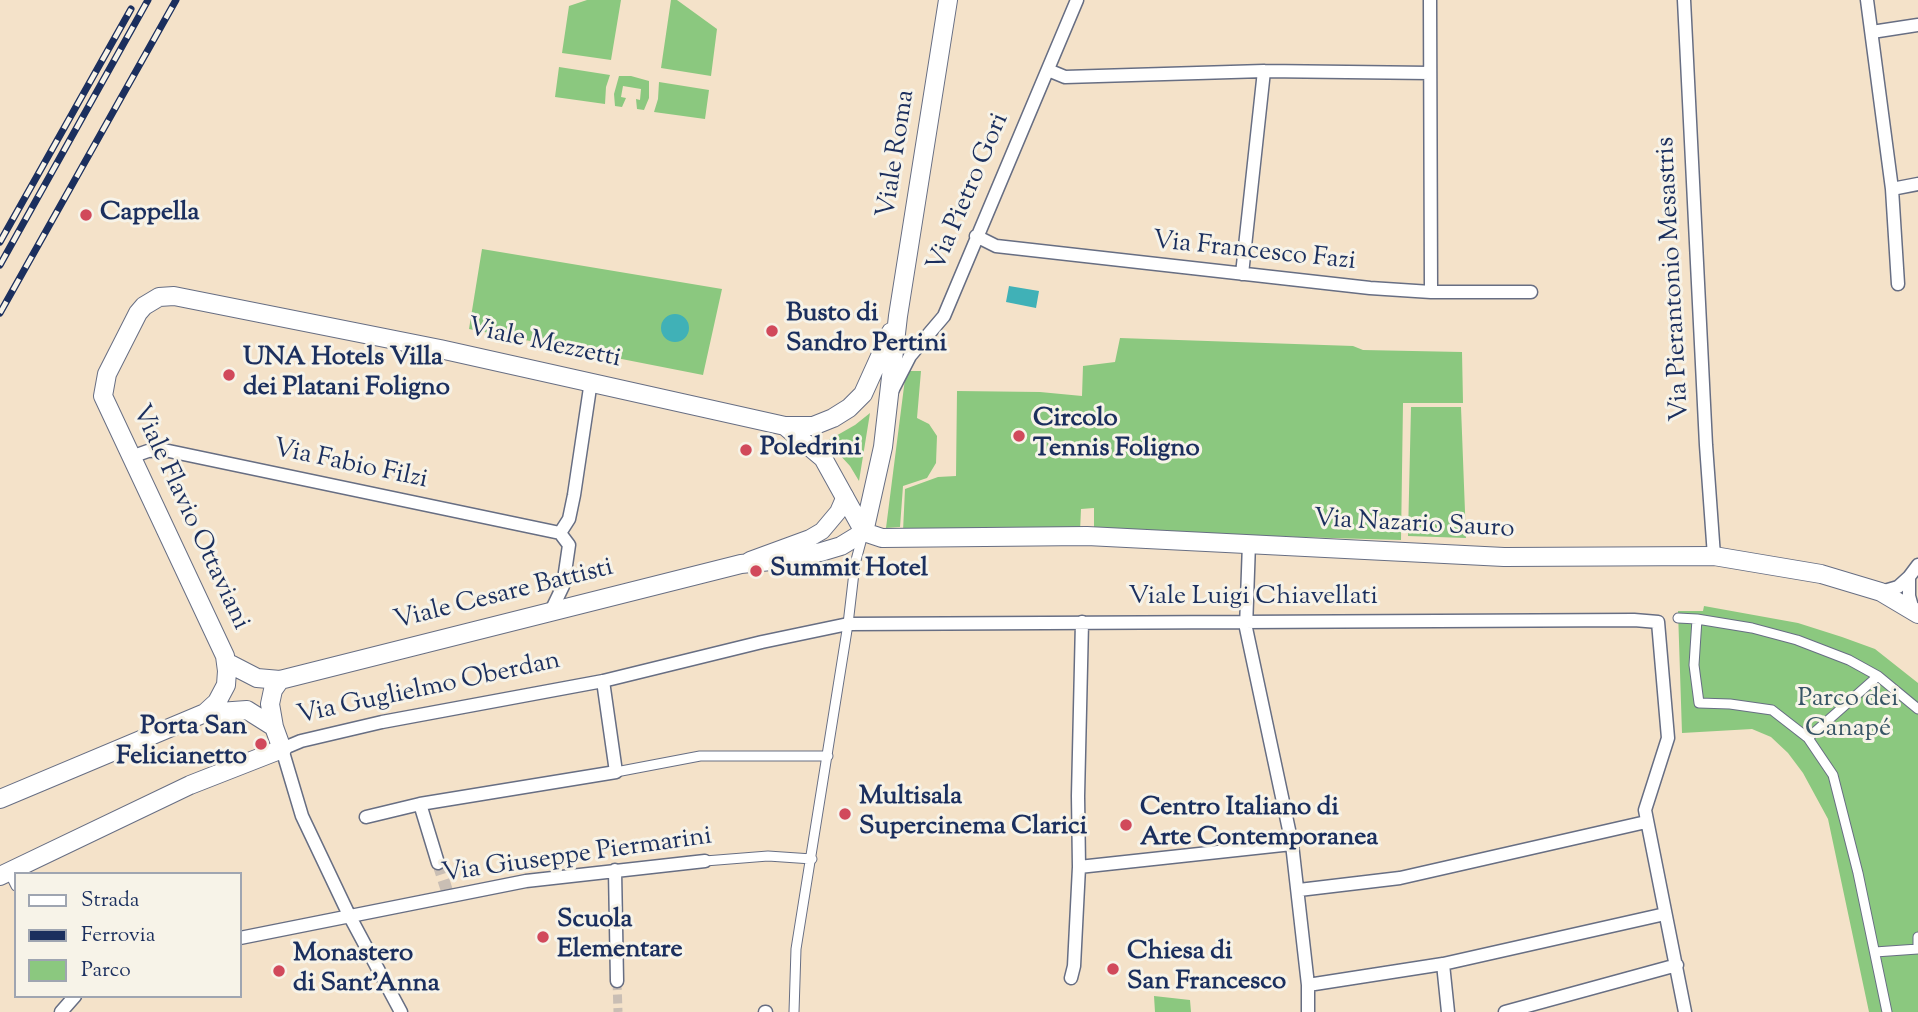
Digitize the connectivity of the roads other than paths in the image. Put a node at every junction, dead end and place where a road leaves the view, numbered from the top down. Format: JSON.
{"nodes":[{"id":1,"x":948,"y":0,"type":"edge"},
{"id":2,"x":1077,"y":0,"type":"edge"},
{"id":3,"x":1430,"y":0,"type":"edge"},
{"id":4,"x":1684,"y":0,"type":"edge"},
{"id":5,"x":1867,"y":0,"type":"edge"},
{"id":6,"x":1918,"y":25,"type":"edge"},
{"id":7,"x":1872,"y":32,"type":"junction"},
{"id":8,"x":1048,"y":70,"type":"junction"},
{"id":9,"x":1264,"y":71,"type":"junction"},
{"id":10,"x":1430,"y":73,"type":"junction"},
{"id":11,"x":1918,"y":184,"type":"edge"},
{"id":12,"x":1892,"y":188,"type":"junction"},
{"id":13,"x":976,"y":236,"type":"junction"},
{"id":14,"x":1242,"y":274,"type":"junction"},
{"id":15,"x":1898,"y":284,"type":"dead end"},
{"id":16,"x":1431,"y":292,"type":"junction"},
{"id":17,"x":1531,"y":292,"type":"dead end"},
{"id":18,"x":898,"y":316,"type":"junction"},
{"id":19,"x":591,"y":382,"type":"junction"},
{"id":20,"x":891,"y":395,"type":"junction"},
{"id":21,"x":103,"y":396,"type":"joint"},
{"id":22,"x":786,"y":426,"type":"junction"},
{"id":23,"x":131,"y":457,"type":"junction"},
{"id":24,"x":845,"y":496,"type":"junction"},
{"id":25,"x":560,"y":533,"type":"junction"},
{"id":26,"x":864,"y":533,"type":"junction"},
{"id":27,"x":1249,"y":543,"type":"junction"},
{"id":28,"x":1714,"y":556,"type":"junction"},
{"id":29,"x":741,"y":564,"type":"junction"},
{"id":30,"x":1918,"y":565,"type":"edge"},
{"id":31,"x":1909,"y":577,"type":"junction"},
{"id":32,"x":1881,"y":592,"type":"junction"},
{"id":33,"x":551,"y":611,"type":"junction"},
{"id":34,"x":1916,"y":612,"type":"edge"},
{"id":35,"x":1678,"y":618,"type":"dead end"},
{"id":36,"x":1697,"y":619,"type":"junction"},
{"id":37,"x":1082,"y":622,"type":"junction"},
{"id":38,"x":1247,"y":623,"type":"junction"},
{"id":39,"x":848,"y":625,"type":"junction"},
{"id":40,"x":226,"y":663,"type":"junction"},
{"id":41,"x":1878,"y":676,"type":"junction"},
{"id":42,"x":280,"y":680,"type":"junction"},
{"id":43,"x":603,"y":681,"type":"junction"},
{"id":44,"x":1918,"y":709,"type":"edge"},
{"id":45,"x":205,"y":713,"type":"junction"},
{"id":46,"x":274,"y":727,"type":"junction"},
{"id":47,"x":1808,"y":738,"type":"junction"},
{"id":48,"x":282,"y":749,"type":"junction"},
{"id":49,"x":828,"y":755,"type":"junction"},
{"id":50,"x":617,"y":772,"type":"junction"},
{"id":51,"x":0,"y":799,"type":"edge"},
{"id":52,"x":420,"y":804,"type":"junction"},
{"id":53,"x":366,"y":817,"type":"dead end"},
{"id":54,"x":1646,"y":822,"type":"junction"},
{"id":55,"x":1292,"y":844,"type":"junction"},
{"id":56,"x":811,"y":859,"type":"junction"},
{"id":57,"x":705,"y":861,"type":"joint"},
{"id":58,"x":438,"y":863,"type":"tunnel mouth"},
{"id":59,"x":1079,"y":867,"type":"junction"},
{"id":60,"x":615,"y":870,"type":"junction"},
{"id":61,"x":20,"y":872,"type":"edge"},
{"id":62,"x":1299,"y":890,"type":"junction"},
{"id":63,"x":1665,"y":914,"type":"junction"},
{"id":64,"x":349,"y":915,"type":"junction"},
{"id":65,"x":1918,"y":937,"type":"edge"},
{"id":66,"x":242,"y":938,"type":"edge"},
{"id":67,"x":1918,"y":948,"type":"edge"},
{"id":68,"x":1875,"y":953,"type":"junction"},
{"id":69,"x":1443,"y":964,"type":"junction"},
{"id":70,"x":1677,"y":965,"type":"junction"},
{"id":71,"x":1072,"y":978,"type":"dead end"},
{"id":72,"x":617,"y":981,"type":"tunnel mouth"},
{"id":73,"x":1308,"y":985,"type":"junction"},
{"id":74,"x":73,"y":998,"type":"edge"},
{"id":75,"x":61,"y":1012,"type":"edge"},
{"id":76,"x":401,"y":1012,"type":"edge"},
{"id":77,"x":794,"y":1012,"type":"edge"},
{"id":78,"x":1308,"y":1012,"type":"edge"},
{"id":79,"x":1448,"y":1012,"type":"edge"},
{"id":80,"x":1505,"y":1012,"type":"edge"},
{"id":81,"x":1685,"y":1012,"type":"edge"},
{"id":82,"x":1887,"y":1012,"type":"edge"}],
"edges":[{"from":1,"to":18,"type":"main road","name":"Viale Roma"},
{"from":2,"to":8,"type":"street","name":"Via Pietro Gori"},
{"from":3,"to":10,"type":"street"},
{"from":4,"to":28,"type":"street","name":"Via Pierantonio Mesastris"},
{"from":5,"to":7,"type":"street"},
{"from":6,"to":7,"type":"street"},
{"from":7,"to":12,"type":"street"},
{"from":8,"to":9,"type":"street"},
{"from":8,"to":13,"type":"street","name":"Via Pietro Gori"},
{"from":9,"to":10,"type":"street"},
{"from":9,"to":14,"type":"street"},
{"from":10,"to":16,"type":"street"},
{"from":11,"to":12,"type":"street"},
{"from":12,"to":15,"type":"street"},
{"from":13,"to":14,"type":"street","name":"Via Francesco Fazi"},
{"from":13,"to":20,"type":"street","name":"Via Pietro Gori"},
{"from":14,"to":16,"type":"street","name":"Via Francesco Fazi"},
{"from":16,"to":17,"type":"street","name":"Via Francesco Fazi"},
{"from":18,"to":20,"type":"main road"},
{"from":18,"to":22,"type":"main road"},
{"from":19,"to":21,"type":"main road","name":"Viale Mezzetti"},
{"from":19,"to":22,"type":"main road","name":"Viale Mezzetti"},
{"from":19,"to":25,"type":"street"},
{"from":20,"to":26,"type":"main road"},
{"from":21,"to":23,"type":"main road","name":"Viale Flavio Ottaviani"},
{"from":22,"to":24,"type":"main road","name":"Viale Mezzetti"},
{"from":23,"to":25,"type":"street","name":"Via Fabio Filzi"},
{"from":23,"to":40,"type":"main road","name":"Viale Flavio Ottaviani"},
{"from":24,"to":26,"type":"main road","name":"Viale Mezzetti"},
{"from":24,"to":29,"type":"street","name":"Viale Cesare Battisti"},
{"from":25,"to":33,"type":"street"},
{"from":26,"to":27,"type":"main road","name":"Via Nazario Sauro"},
{"from":26,"to":29,"type":"main road","name":"Viale Cesare Battisti"},
{"from":26,"to":39,"type":"street"},
{"from":27,"to":28,"type":"main road","name":"Via Nazario Sauro"},
{"from":27,"to":38,"type":"street"},
{"from":28,"to":32,"type":"main road","name":"Via Nazario Sauro"},
{"from":29,"to":33,"type":"main road","name":"Viale Cesare Battisti"},
{"from":30,"to":31,"type":"street"},
{"from":31,"to":32,"type":"street"},
{"from":31,"to":34,"type":"street"},
{"from":32,"to":34,"type":"main road","name":"Via Nazario Sauro"},
{"from":33,"to":42,"type":"main road","name":"Viale Cesare Battisti"},
{"from":35,"to":36,"type":"street"},
{"from":36,"to":41,"type":"street"},
{"from":36,"to":47,"type":"street"},
{"from":37,"to":38,"type":"street","name":"Viale Luigi Chiavellati"},
{"from":37,"to":39,"type":"street","name":"Viale Luigi Chiavellati"},
{"from":37,"to":59,"type":"street"},
{"from":38,"to":54,"type":"street","name":"Viale Luigi Chiavellati"},
{"from":38,"to":55,"type":"street"},
{"from":39,"to":43,"type":"street","name":"Via Guglielmo Oberdan"},
{"from":39,"to":49,"type":"street"},
{"from":40,"to":42,"type":"main road","name":"Viale Cesare Battisti"},
{"from":40,"to":45,"type":"main road"},
{"from":41,"to":44,"type":"street"},
{"from":41,"to":47,"type":"street"},
{"from":42,"to":46,"type":"main road"},
{"from":43,"to":48,"type":"street","name":"Via Guglielmo Oberdan"},
{"from":43,"to":50,"type":"street"},
{"from":45,"to":46,"type":"main road"},
{"from":45,"to":51,"type":"main road"},
{"from":46,"to":48,"type":"main road"},
{"from":47,"to":68,"type":"street"},
{"from":48,"to":61,"type":"main road","name":"Via Guglielmo Oberdan"},
{"from":48,"to":64,"type":"street"},
{"from":49,"to":50,"type":"street"},
{"from":49,"to":56,"type":"street"},
{"from":50,"to":52,"type":"street"},
{"from":52,"to":53,"type":"street"},
{"from":52,"to":58,"type":"street"},
{"from":54,"to":62,"type":"street"},
{"from":54,"to":63,"type":"street"},
{"from":55,"to":59,"type":"street"},
{"from":55,"to":62,"type":"street"},
{"from":56,"to":57,"type":"street","name":"Via Giuseppe Piermarini"},
{"from":56,"to":77,"type":"street"},
{"from":57,"to":60,"type":"street","name":"Via Giuseppe Piermarini"},
{"from":59,"to":71,"type":"street"},
{"from":60,"to":64,"type":"street","name":"Via Giuseppe Piermarini"},
{"from":60,"to":72,"type":"street"},
{"from":62,"to":73,"type":"street"},
{"from":63,"to":69,"type":"street"},
{"from":63,"to":70,"type":"street"},
{"from":64,"to":66,"type":"street","name":"Via Giuseppe Piermarini"},
{"from":64,"to":76,"type":"street"},
{"from":65,"to":67,"type":"street"},
{"from":67,"to":68,"type":"street"},
{"from":68,"to":82,"type":"street"},
{"from":69,"to":73,"type":"street"},
{"from":69,"to":79,"type":"street"},
{"from":70,"to":80,"type":"street"},
{"from":70,"to":81,"type":"street"},
{"from":73,"to":78,"type":"street"},
{"from":74,"to":75,"type":"street"}]}
